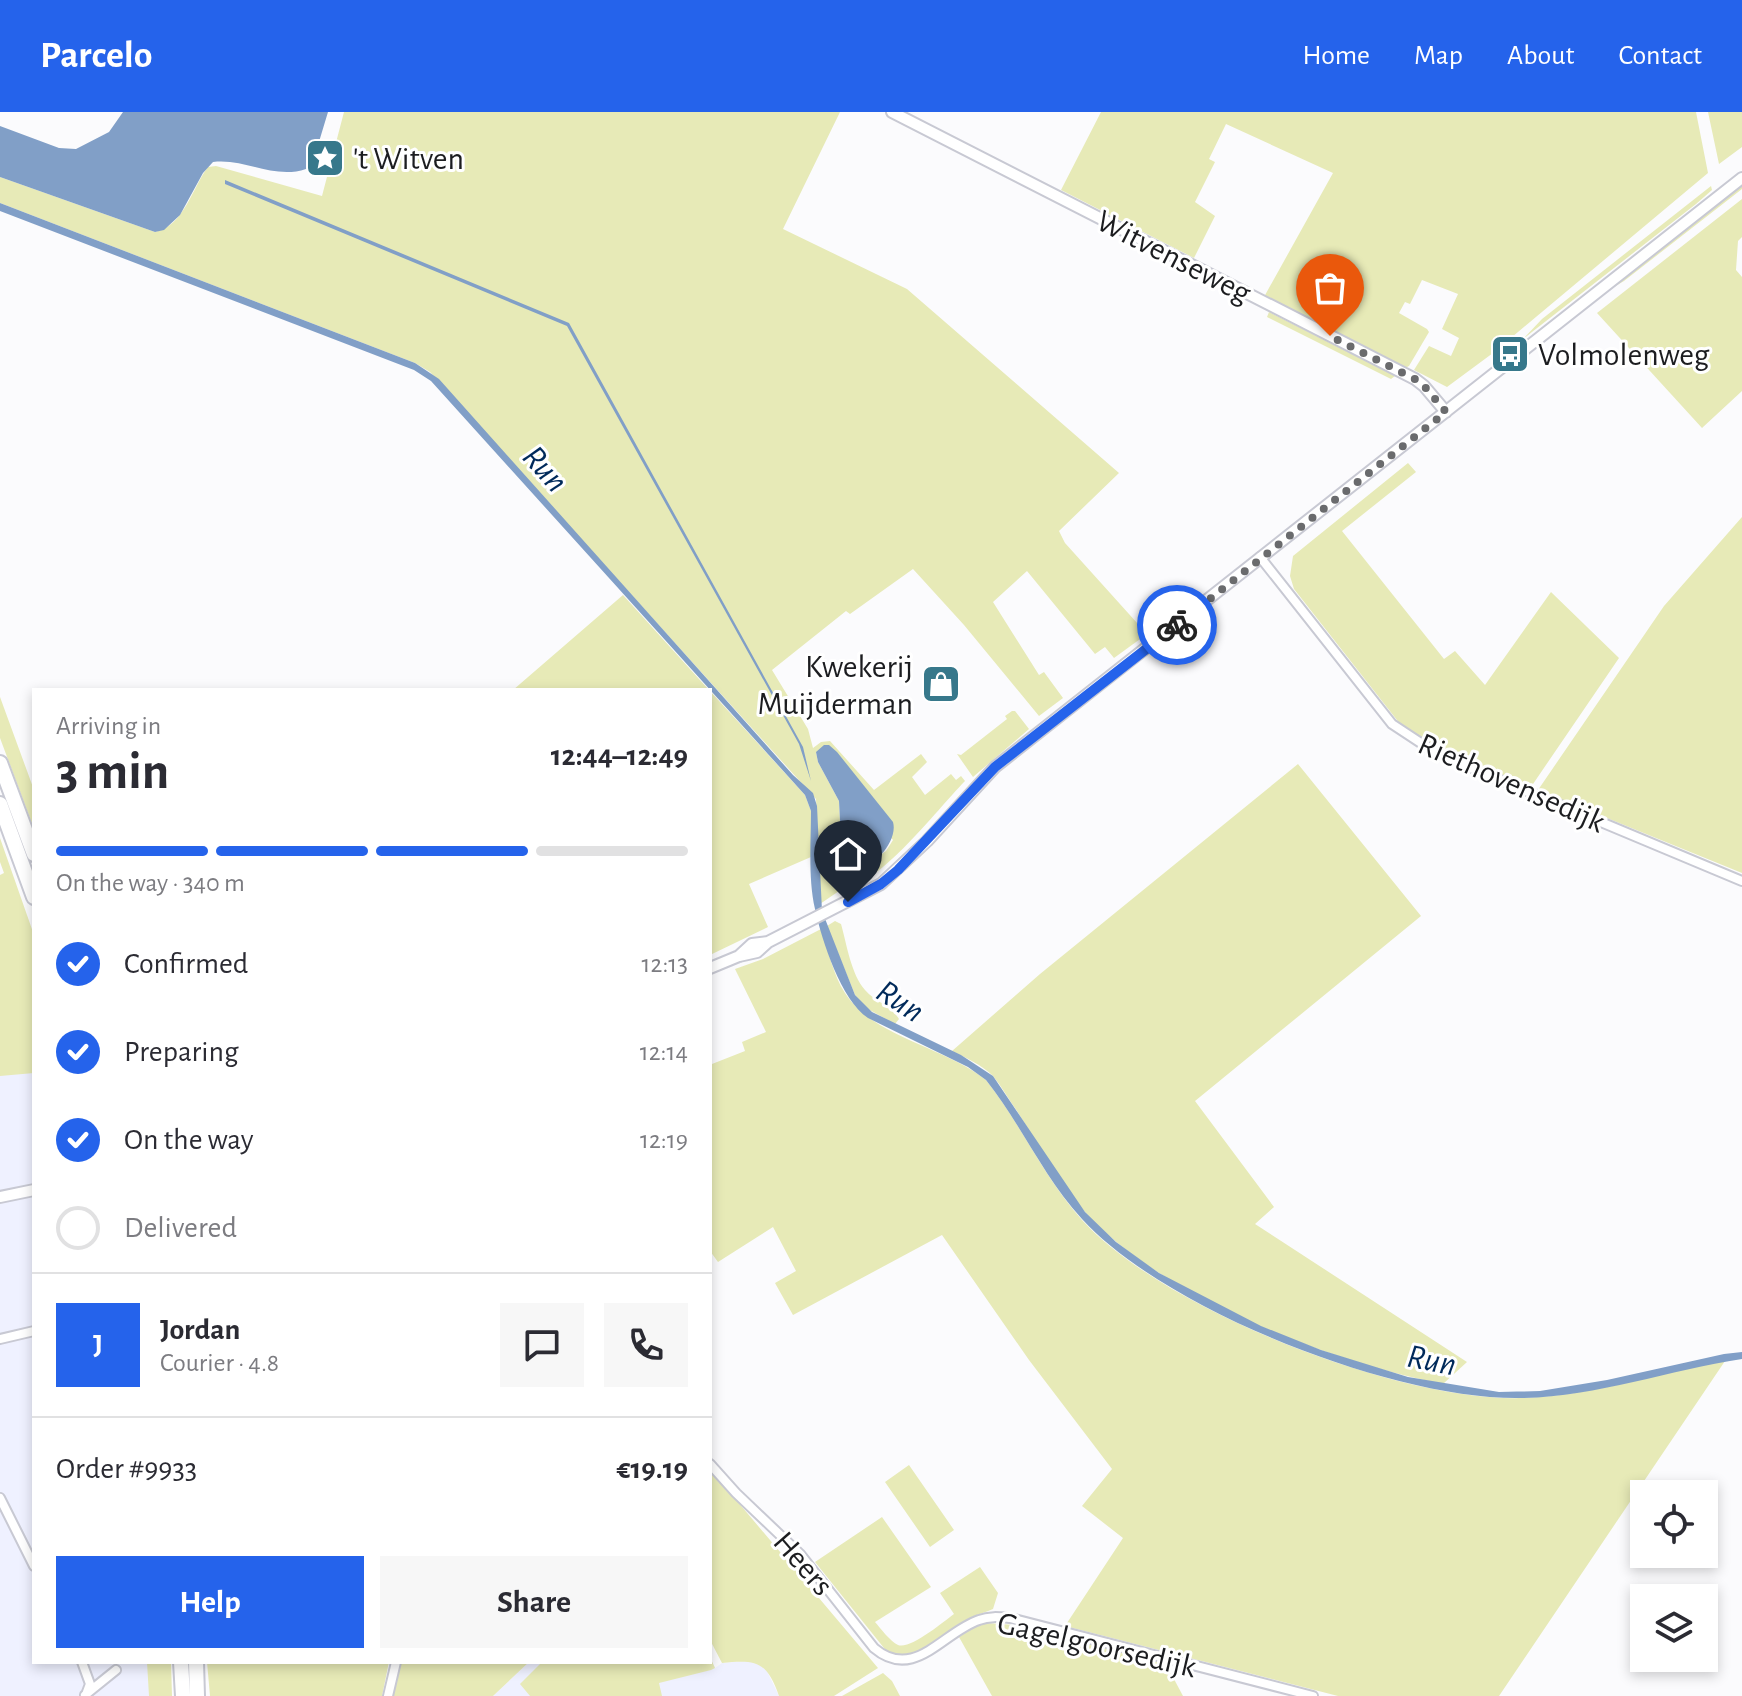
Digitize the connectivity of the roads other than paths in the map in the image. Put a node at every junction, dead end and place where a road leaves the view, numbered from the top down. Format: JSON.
{"nodes":[{"id":1,"x":892,"y":112,"type":"edge"},
{"id":2,"x":1742,"y":178,"type":"edge"},
{"id":3,"x":1446,"y":412,"type":"junction"},
{"id":4,"x":1260,"y":557,"type":"junction"},
{"id":5,"x":0,"y":763,"type":"edge"},
{"id":6,"x":0,"y":804,"type":"edge"},
{"id":7,"x":32,"y":849,"type":"edge"},
{"id":8,"x":1742,"y":881,"type":"edge"},
{"id":9,"x":32,"y":892,"type":"edge"},
{"id":10,"x":712,"y":967,"type":"edge"},
{"id":11,"x":32,"y":1190,"type":"edge"},
{"id":12,"x":0,"y":1197,"type":"edge"},
{"id":13,"x":32,"y":1331,"type":"edge"},
{"id":14,"x":0,"y":1339,"type":"edge"},
{"id":15,"x":712,"y":1466,"type":"edge"},
{"id":16,"x":0,"y":1498,"type":"edge"},
{"id":17,"x":32,"y":1562,"type":"edge"},
{"id":18,"x":890,"y":1662,"type":"joint"},
{"id":19,"x":83,"y":1664,"type":"edge"},
{"id":20,"x":181,"y":1664,"type":"edge"},
{"id":21,"x":196,"y":1664,"type":"edge"},
{"id":22,"x":396,"y":1664,"type":"edge"},
{"id":23,"x":116,"y":1670,"type":"dead end"},
{"id":24,"x":85,"y":1696,"type":"edge"},
{"id":25,"x":183,"y":1696,"type":"edge"},
{"id":26,"x":197,"y":1696,"type":"edge"},
{"id":27,"x":388,"y":1696,"type":"edge"},
{"id":28,"x":1313,"y":1696,"type":"edge"}],
"edges":[{"from":1,"to":3,"type":"street","name":"Witvenseweg"},
{"from":2,"to":3,"type":"street"},
{"from":3,"to":4,"type":"street"},
{"from":4,"to":8,"type":"street","name":"Riethovensedijk"},
{"from":4,"to":10,"type":"street"},
{"from":5,"to":7,"type":"highway"},
{"from":6,"to":9,"type":"highway"},
{"from":11,"to":12,"type":"street"},
{"from":13,"to":14,"type":"street"},
{"from":15,"to":18,"type":"street","name":"Heers"},
{"from":16,"to":17,"type":"street"},
{"from":18,"to":28,"type":"street","name":"Gagelgoorsedijk"},
{"from":19,"to":24,"type":"street"},
{"from":20,"to":25,"type":"highway"},
{"from":21,"to":26,"type":"highway"},
{"from":22,"to":27,"type":"street"},
{"from":23,"to":24,"type":"street"}]}
